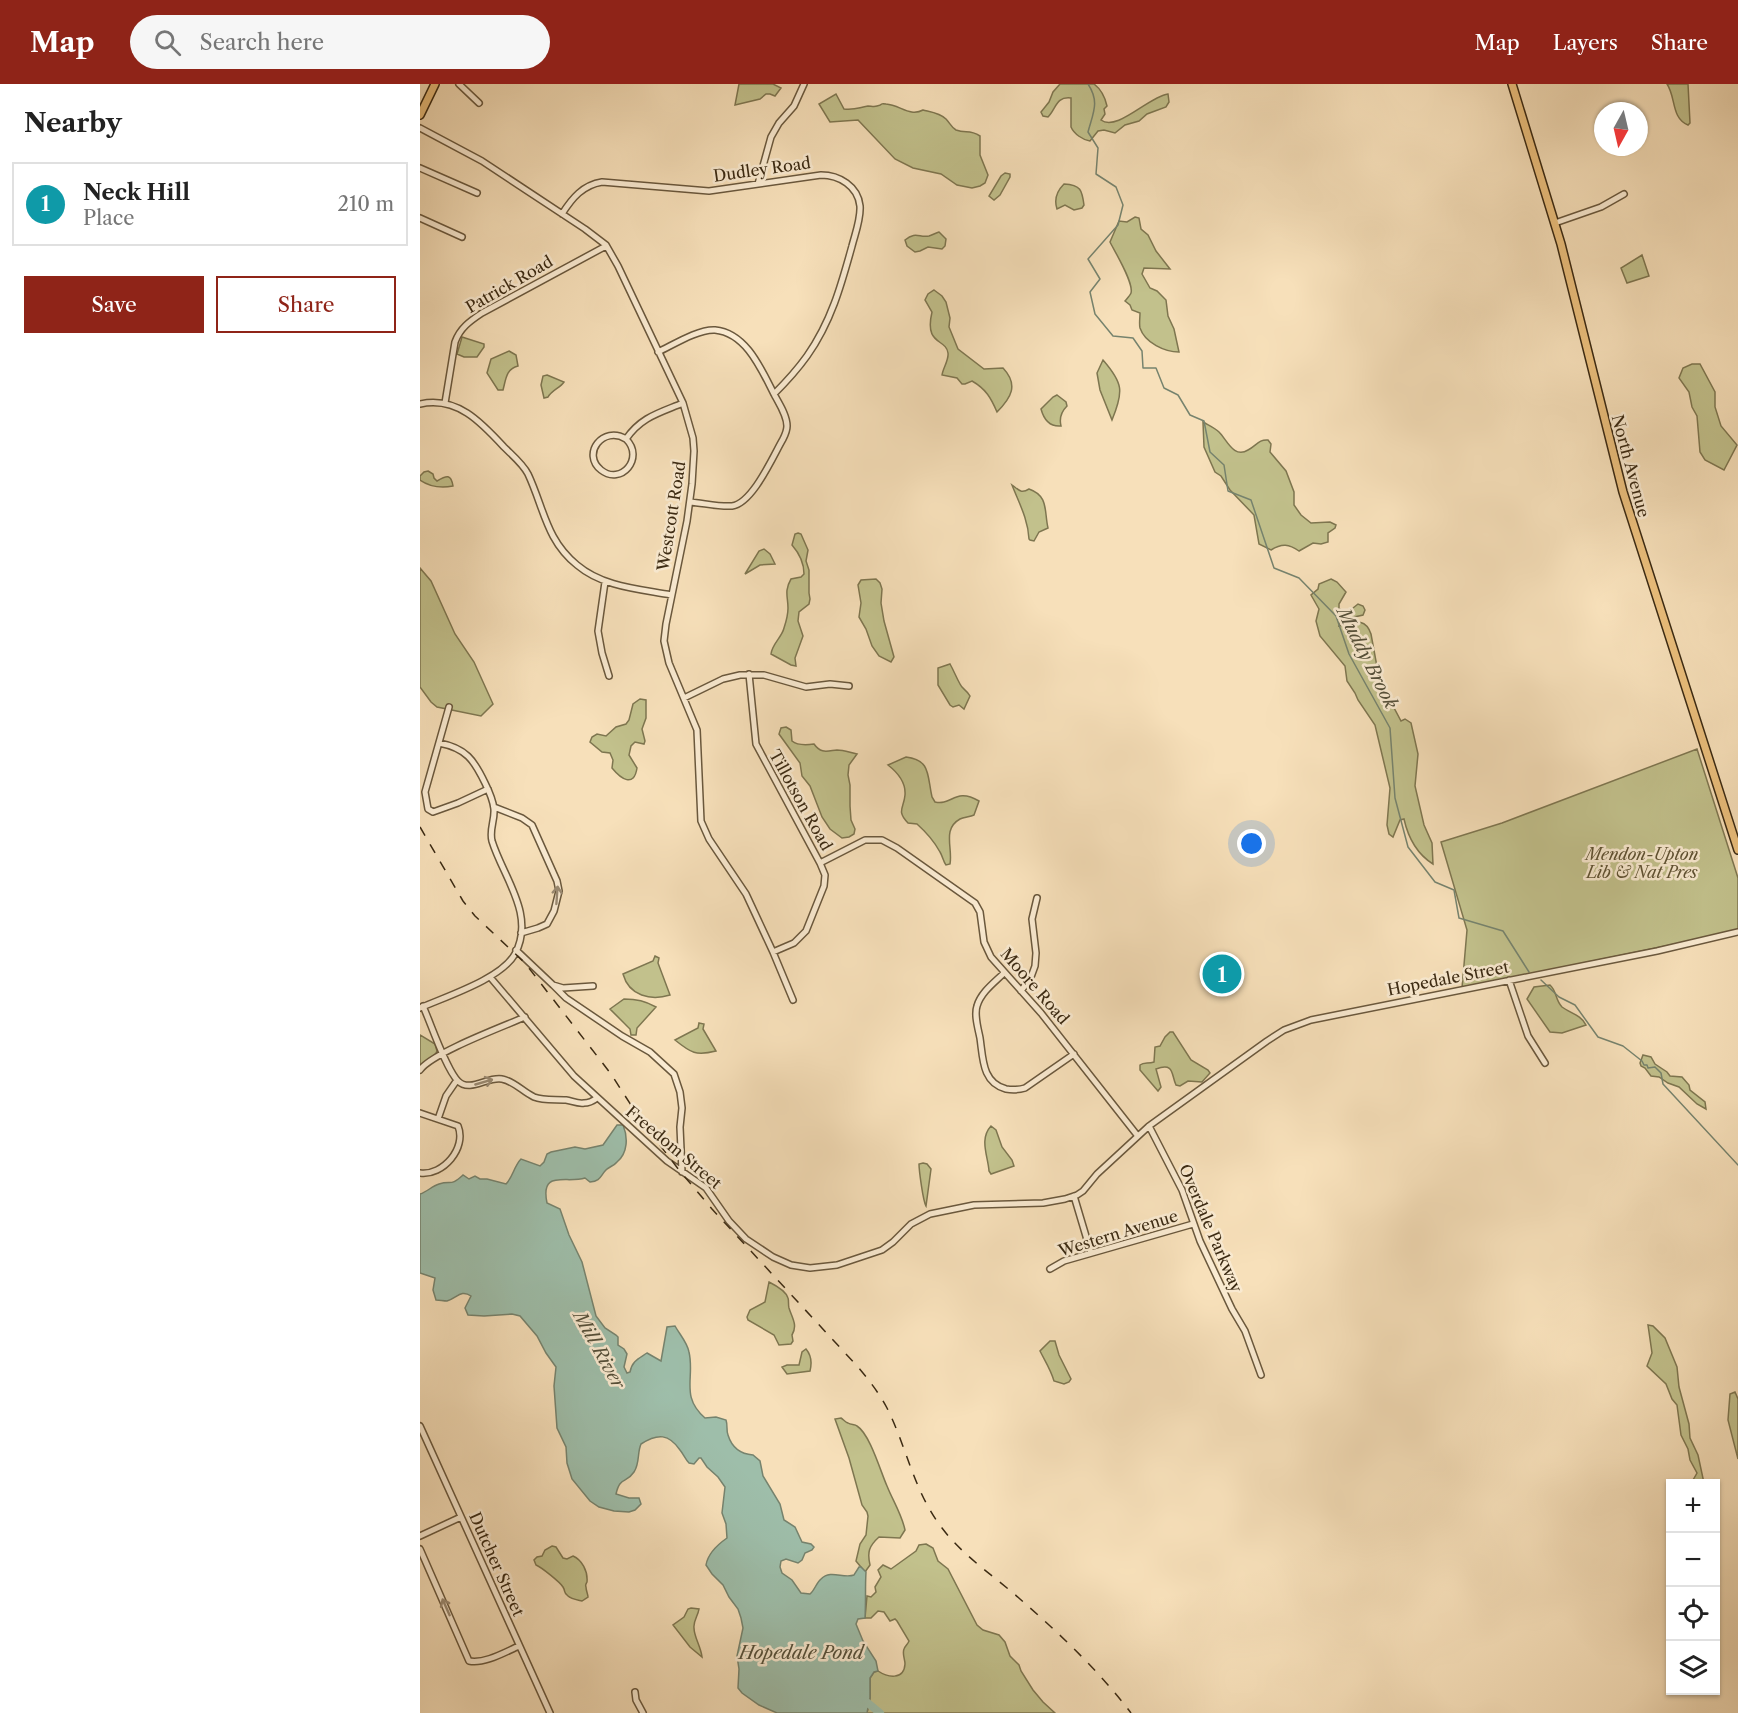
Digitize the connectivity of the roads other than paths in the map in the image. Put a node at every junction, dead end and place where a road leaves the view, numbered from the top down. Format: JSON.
{"nodes":[{"id":1,"x":435,"y":84,"type":"edge"},
{"id":2,"x":459,"y":84,"type":"edge"},
{"id":3,"x":804,"y":84,"type":"edge"},
{"id":4,"x":1512,"y":84,"type":"edge"},
{"id":5,"x":479,"y":104,"type":"dead end"},
{"id":6,"x":420,"y":114,"type":"edge"},
{"id":7,"x":420,"y":128,"type":"edge"},
{"id":8,"x":420,"y":168,"type":"edge"},
{"id":9,"x":758,"y":184,"type":"junction"},
{"id":10,"x":477,"y":193,"type":"dead end"},
{"id":11,"x":1624,"y":194,"type":"dead end"},
{"id":12,"x":562,"y":214,"type":"junction"},
{"id":13,"x":420,"y":218,"type":"edge"},
{"id":14,"x":1555,"y":223,"type":"junction"},
{"id":15,"x":462,"y":237,"type":"dead end"},
{"id":16,"x":606,"y":246,"type":"junction"},
{"id":17,"x":658,"y":352,"type":"junction"},
{"id":18,"x":774,"y":394,"type":"junction"},
{"id":19,"x":444,"y":403,"type":"junction"},
{"id":20,"x":682,"y":403,"type":"junction"},
{"id":21,"x":420,"y":404,"type":"edge"},
{"id":22,"x":626,"y":439,"type":"junction"},
{"id":23,"x":690,"y":502,"type":"junction"},
{"id":24,"x":605,"y":582,"type":"junction"},
{"id":25,"x":671,"y":595,"type":"junction"},
{"id":26,"x":749,"y":674,"type":"junction"},
{"id":27,"x":609,"y":676,"type":"dead end"},
{"id":28,"x":849,"y":686,"type":"dead end"},
{"id":29,"x":684,"y":698,"type":"junction"},
{"id":30,"x":449,"y":707,"type":"dead end"},
{"id":31,"x":439,"y":742,"type":"junction"},
{"id":32,"x":488,"y":789,"type":"junction"},
{"id":33,"x":494,"y":807,"type":"junction"},
{"id":34,"x":1738,"y":850,"type":"edge"},
{"id":35,"x":820,"y":863,"type":"junction"},
{"id":36,"x":1036,"y":898,"type":"dead end"},
{"id":37,"x":1738,"y":932,"type":"edge"},
{"id":38,"x":521,"y":933,"type":"junction"},
{"id":39,"x":516,"y":950,"type":"junction"},
{"id":40,"x":773,"y":952,"type":"junction"},
{"id":41,"x":1004,"y":973,"type":"junction"},
{"id":42,"x":490,"y":977,"type":"junction"},
{"id":43,"x":1509,"y":980,"type":"junction"},
{"id":44,"x":553,"y":986,"type":"junction"},
{"id":45,"x":592,"y":986,"type":"dead end"},
{"id":46,"x":1021,"y":991,"type":"junction"},
{"id":47,"x":793,"y":1000,"type":"dead end"},
{"id":48,"x":422,"y":1007,"type":"edge"},
{"id":49,"x":525,"y":1017,"type":"junction"},
{"id":50,"x":444,"y":1054,"type":"junction"},
{"id":51,"x":1074,"y":1054,"type":"junction"},
{"id":52,"x":1545,"y":1062,"type":"dead end"},
{"id":53,"x":420,"y":1070,"type":"edge"},
{"id":54,"x":457,"y":1080,"type":"junction"},
{"id":55,"x":597,"y":1098,"type":"junction"},
{"id":56,"x":420,"y":1113,"type":"edge"},
{"id":57,"x":438,"y":1119,"type":"junction"},
{"id":58,"x":1149,"y":1126,"type":"junction"},
{"id":59,"x":1137,"y":1135,"type":"junction"},
{"id":60,"x":682,"y":1172,"type":"junction"},
{"id":61,"x":420,"y":1173,"type":"edge"},
{"id":62,"x":1074,"y":1196,"type":"junction"},
{"id":63,"x":1193,"y":1224,"type":"junction"},
{"id":64,"x":1091,"y":1253,"type":"junction"},
{"id":65,"x":1050,"y":1269,"type":"dead end"},
{"id":66,"x":1261,"y":1375,"type":"dead end"},
{"id":67,"x":420,"y":1426,"type":"edge"},
{"id":68,"x":461,"y":1517,"type":"junction"},
{"id":69,"x":420,"y":1536,"type":"edge"},
{"id":70,"x":420,"y":1549,"type":"edge"},
{"id":71,"x":519,"y":1646,"type":"junction"},
{"id":72,"x":635,"y":1692,"type":"dead end"},
{"id":73,"x":550,"y":1713,"type":"edge"},
{"id":74,"x":643,"y":1713,"type":"edge"}],
"edges":[{"from":1,"to":6,"type":"main road"},
{"from":2,"to":5,"type":"street"},
{"from":3,"to":9,"type":"street"},
{"from":4,"to":14,"type":"main road","name":"North Avenue"},
{"from":7,"to":12,"type":"street","name":"Westcott Road"},
{"from":8,"to":10,"type":"street"},
{"from":9,"to":12,"type":"street","name":"Dudley Road"},
{"from":9,"to":18,"type":"street","name":"Dudley Road"},
{"from":11,"to":14,"type":"street"},
{"from":12,"to":16,"type":"street","name":"Westcott Road"},
{"from":13,"to":15,"type":"street"},
{"from":14,"to":34,"type":"main road","name":"North Avenue"},
{"from":16,"to":17,"type":"street","name":"Westcott Road"},
{"from":16,"to":19,"type":"street","name":"Patrick Road"},
{"from":17,"to":18,"type":"street"},
{"from":17,"to":20,"type":"street","name":"Westcott Road"},
{"from":18,"to":23,"type":"street"},
{"from":19,"to":21,"type":"street"},
{"from":19,"to":24,"type":"street"},
{"from":20,"to":22,"type":"street"},
{"from":20,"to":23,"type":"street","name":"Westcott Road"},
{"from":22,"to":22,"type":"street"},
{"from":23,"to":25,"type":"street","name":"Westcott Road"},
{"from":24,"to":25,"type":"street"},
{"from":24,"to":27,"type":"street"},
{"from":25,"to":29,"type":"street","name":"Westcott Road"},
{"from":26,"to":28,"type":"street"},
{"from":26,"to":29,"type":"street"},
{"from":26,"to":35,"type":"street","name":"Tillotson Road"},
{"from":29,"to":40,"type":"street","name":"Westcott Road"},
{"from":30,"to":31,"type":"street"},
{"from":31,"to":32,"type":"street"},
{"from":31,"to":32,"type":"street"},
{"from":32,"to":33,"type":"street"},
{"from":33,"to":38,"type":"street"},
{"from":38,"to":33,"type":"street","one_way":true},
{"from":35,"to":40,"type":"street","name":"Tillotson Road"},
{"from":35,"to":41,"type":"street","name":"Moore Road"},
{"from":36,"to":46,"type":"street"},
{"from":37,"to":43,"type":"street","name":"Hopedale Street"},
{"from":38,"to":39,"type":"street"},
{"from":39,"to":42,"type":"street"},
{"from":39,"to":44,"type":"street"},
{"from":40,"to":47,"type":"street","name":"Westcott Road"},
{"from":41,"to":46,"type":"street","name":"Moore Road"},
{"from":41,"to":51,"type":"street"},
{"from":42,"to":48,"type":"street"},
{"from":42,"to":49,"type":"street","name":"Freedom Street"},
{"from":43,"to":52,"type":"street"},
{"from":43,"to":58,"type":"street","name":"Hopedale Street"},
{"from":44,"to":45,"type":"street"},
{"from":44,"to":60,"type":"street"},
{"from":46,"to":51,"type":"street","name":"Moore Road"},
{"from":48,"to":50,"type":"street"},
{"from":49,"to":50,"type":"street"},
{"from":49,"to":55,"type":"street","name":"Freedom Street"},
{"from":50,"to":53,"type":"street"},
{"from":50,"to":54,"type":"street"},
{"from":51,"to":59,"type":"street","name":"Moore Road"},
{"from":54,"to":55,"type":"street","one_way":true},
{"from":54,"to":57,"type":"street"},
{"from":55,"to":60,"type":"street","name":"Freedom Street"},
{"from":56,"to":57,"type":"street"},
{"from":57,"to":61,"type":"street"},
{"from":58,"to":59,"type":"street"},
{"from":58,"to":63,"type":"street","name":"Overdale Parkway"},
{"from":59,"to":62,"type":"street"},
{"from":60,"to":62,"type":"street","name":"Freedom Street"},
{"from":62,"to":64,"type":"street"},
{"from":63,"to":64,"type":"street","name":"Western Avenue"},
{"from":63,"to":66,"type":"street","name":"Overdale Parkway"},
{"from":64,"to":65,"type":"street","name":"Western Avenue"},
{"from":67,"to":68,"type":"street","name":"Dutcher Street"},
{"from":68,"to":69,"type":"street"},
{"from":68,"to":71,"type":"street","name":"Dutcher Street"},
{"from":71,"to":70,"type":"street","one_way":true},
{"from":71,"to":73,"type":"street","name":"Dutcher Street"},
{"from":72,"to":74,"type":"street"}]}
